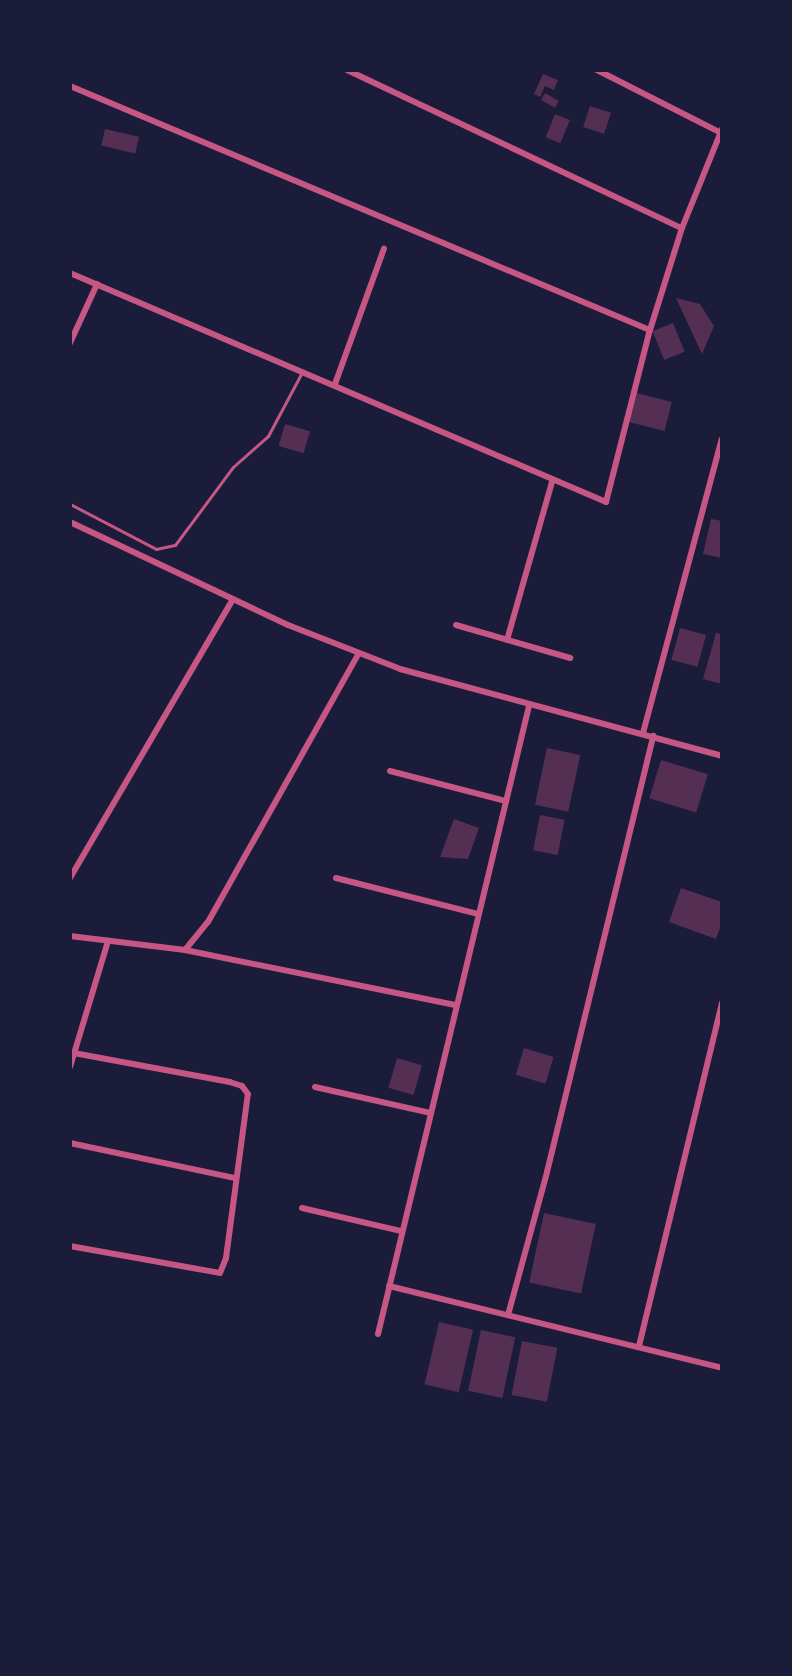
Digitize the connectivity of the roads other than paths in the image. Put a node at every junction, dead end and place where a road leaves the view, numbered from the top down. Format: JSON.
{"nodes":[{"id":1,"x":347,"y":70,"type":"edge"},
{"id":2,"x":597,"y":70,"type":"edge"},
{"id":3,"x":70,"y":86,"type":"edge"},
{"id":4,"x":721,"y":132,"type":"edge"},
{"id":5,"x":682,"y":228,"type":"junction"},
{"id":6,"x":384,"y":249,"type":"dead end"},
{"id":7,"x":70,"y":273,"type":"edge"},
{"id":8,"x":96,"y":284,"type":"junction"},
{"id":9,"x":650,"y":330,"type":"junction"},
{"id":10,"x":70,"y":343,"type":"edge"},
{"id":11,"x":303,"y":370,"type":"junction"},
{"id":12,"x":335,"y":384,"type":"junction"},
{"id":13,"x":722,"y":439,"type":"edge"},
{"id":14,"x":553,"y":479,"type":"junction"},
{"id":15,"x":70,"y":504,"type":"edge"},
{"id":16,"x":70,"y":522,"type":"edge"},
{"id":17,"x":232,"y":599,"type":"junction"},
{"id":18,"x":456,"y":625,"type":"dead end"},
{"id":19,"x":507,"y":640,"type":"junction"},
{"id":20,"x":360,"y":653,"type":"junction"},
{"id":21,"x":570,"y":658,"type":"dead end"},
{"id":22,"x":529,"y":706,"type":"junction"},
{"id":23,"x":643,"y":734,"type":"junction"},
{"id":24,"x":653,"y":736,"type":"junction"},
{"id":25,"x":722,"y":756,"type":"edge"},
{"id":26,"x":390,"y":771,"type":"dead end"},
{"id":27,"x":506,"y":801,"type":"junction"},
{"id":28,"x":70,"y":878,"type":"edge"},
{"id":29,"x":336,"y":878,"type":"dead end"},
{"id":30,"x":478,"y":914,"type":"junction"},
{"id":31,"x":70,"y":936,"type":"edge"},
{"id":32,"x":108,"y":941,"type":"junction"},
{"id":33,"x":185,"y":950,"type":"junction"},
{"id":34,"x":722,"y":1003,"type":"edge"},
{"id":35,"x":456,"y":1005,"type":"junction"},
{"id":36,"x":74,"y":1043,"type":"edge"},
{"id":37,"x":75,"y":1053,"type":"junction"},
{"id":38,"x":70,"y":1067,"type":"edge"},
{"id":39,"x":315,"y":1087,"type":"dead end"},
{"id":40,"x":430,"y":1113,"type":"junction"},
{"id":41,"x":70,"y":1143,"type":"edge"},
{"id":42,"x":235,"y":1178,"type":"junction"},
{"id":43,"x":302,"y":1208,"type":"dead end"},
{"id":44,"x":401,"y":1231,"type":"junction"},
{"id":45,"x":70,"y":1246,"type":"edge"},
{"id":46,"x":389,"y":1286,"type":"junction"},
{"id":47,"x":508,"y":1315,"type":"junction"},
{"id":48,"x":378,"y":1334,"type":"dead end"},
{"id":49,"x":639,"y":1347,"type":"junction"},
{"id":50,"x":722,"y":1368,"type":"edge"}],
"edges":[{"from":1,"to":5,"type":"street"},
{"from":2,"to":4,"type":"street"},
{"from":3,"to":9,"type":"street"},
{"from":4,"to":5,"type":"street"},
{"from":5,"to":9,"type":"street"},
{"from":6,"to":12,"type":"street"},
{"from":7,"to":8,"type":"street"},
{"from":8,"to":10,"type":"street"},
{"from":8,"to":11,"type":"street"},
{"from":9,"to":14,"type":"street"},
{"from":11,"to":12,"type":"street"},
{"from":11,"to":15,"type":"lane"},
{"from":12,"to":14,"type":"street"},
{"from":13,"to":23,"type":"street"},
{"from":14,"to":19,"type":"street"},
{"from":16,"to":17,"type":"street"},
{"from":17,"to":20,"type":"street"},
{"from":17,"to":28,"type":"street"},
{"from":18,"to":19,"type":"street"},
{"from":19,"to":21,"type":"street"},
{"from":20,"to":22,"type":"street"},
{"from":20,"to":33,"type":"street"},
{"from":22,"to":23,"type":"street"},
{"from":22,"to":27,"type":"street"},
{"from":23,"to":24,"type":"street"},
{"from":24,"to":25,"type":"street"},
{"from":24,"to":47,"type":"street"},
{"from":26,"to":27,"type":"street"},
{"from":27,"to":30,"type":"street"},
{"from":29,"to":30,"type":"street"},
{"from":30,"to":35,"type":"street"},
{"from":31,"to":32,"type":"street"},
{"from":32,"to":33,"type":"street"},
{"from":32,"to":36,"type":"street"},
{"from":33,"to":35,"type":"street"},
{"from":34,"to":49,"type":"street"},
{"from":35,"to":40,"type":"street"},
{"from":36,"to":37,"type":"street"},
{"from":37,"to":38,"type":"street"},
{"from":37,"to":42,"type":"street"},
{"from":39,"to":40,"type":"street"},
{"from":40,"to":44,"type":"street"},
{"from":41,"to":42,"type":"street"},
{"from":42,"to":45,"type":"street"},
{"from":43,"to":44,"type":"street"},
{"from":44,"to":46,"type":"street"},
{"from":46,"to":47,"type":"street"},
{"from":46,"to":48,"type":"street"},
{"from":47,"to":49,"type":"street"},
{"from":49,"to":50,"type":"street"}]}
